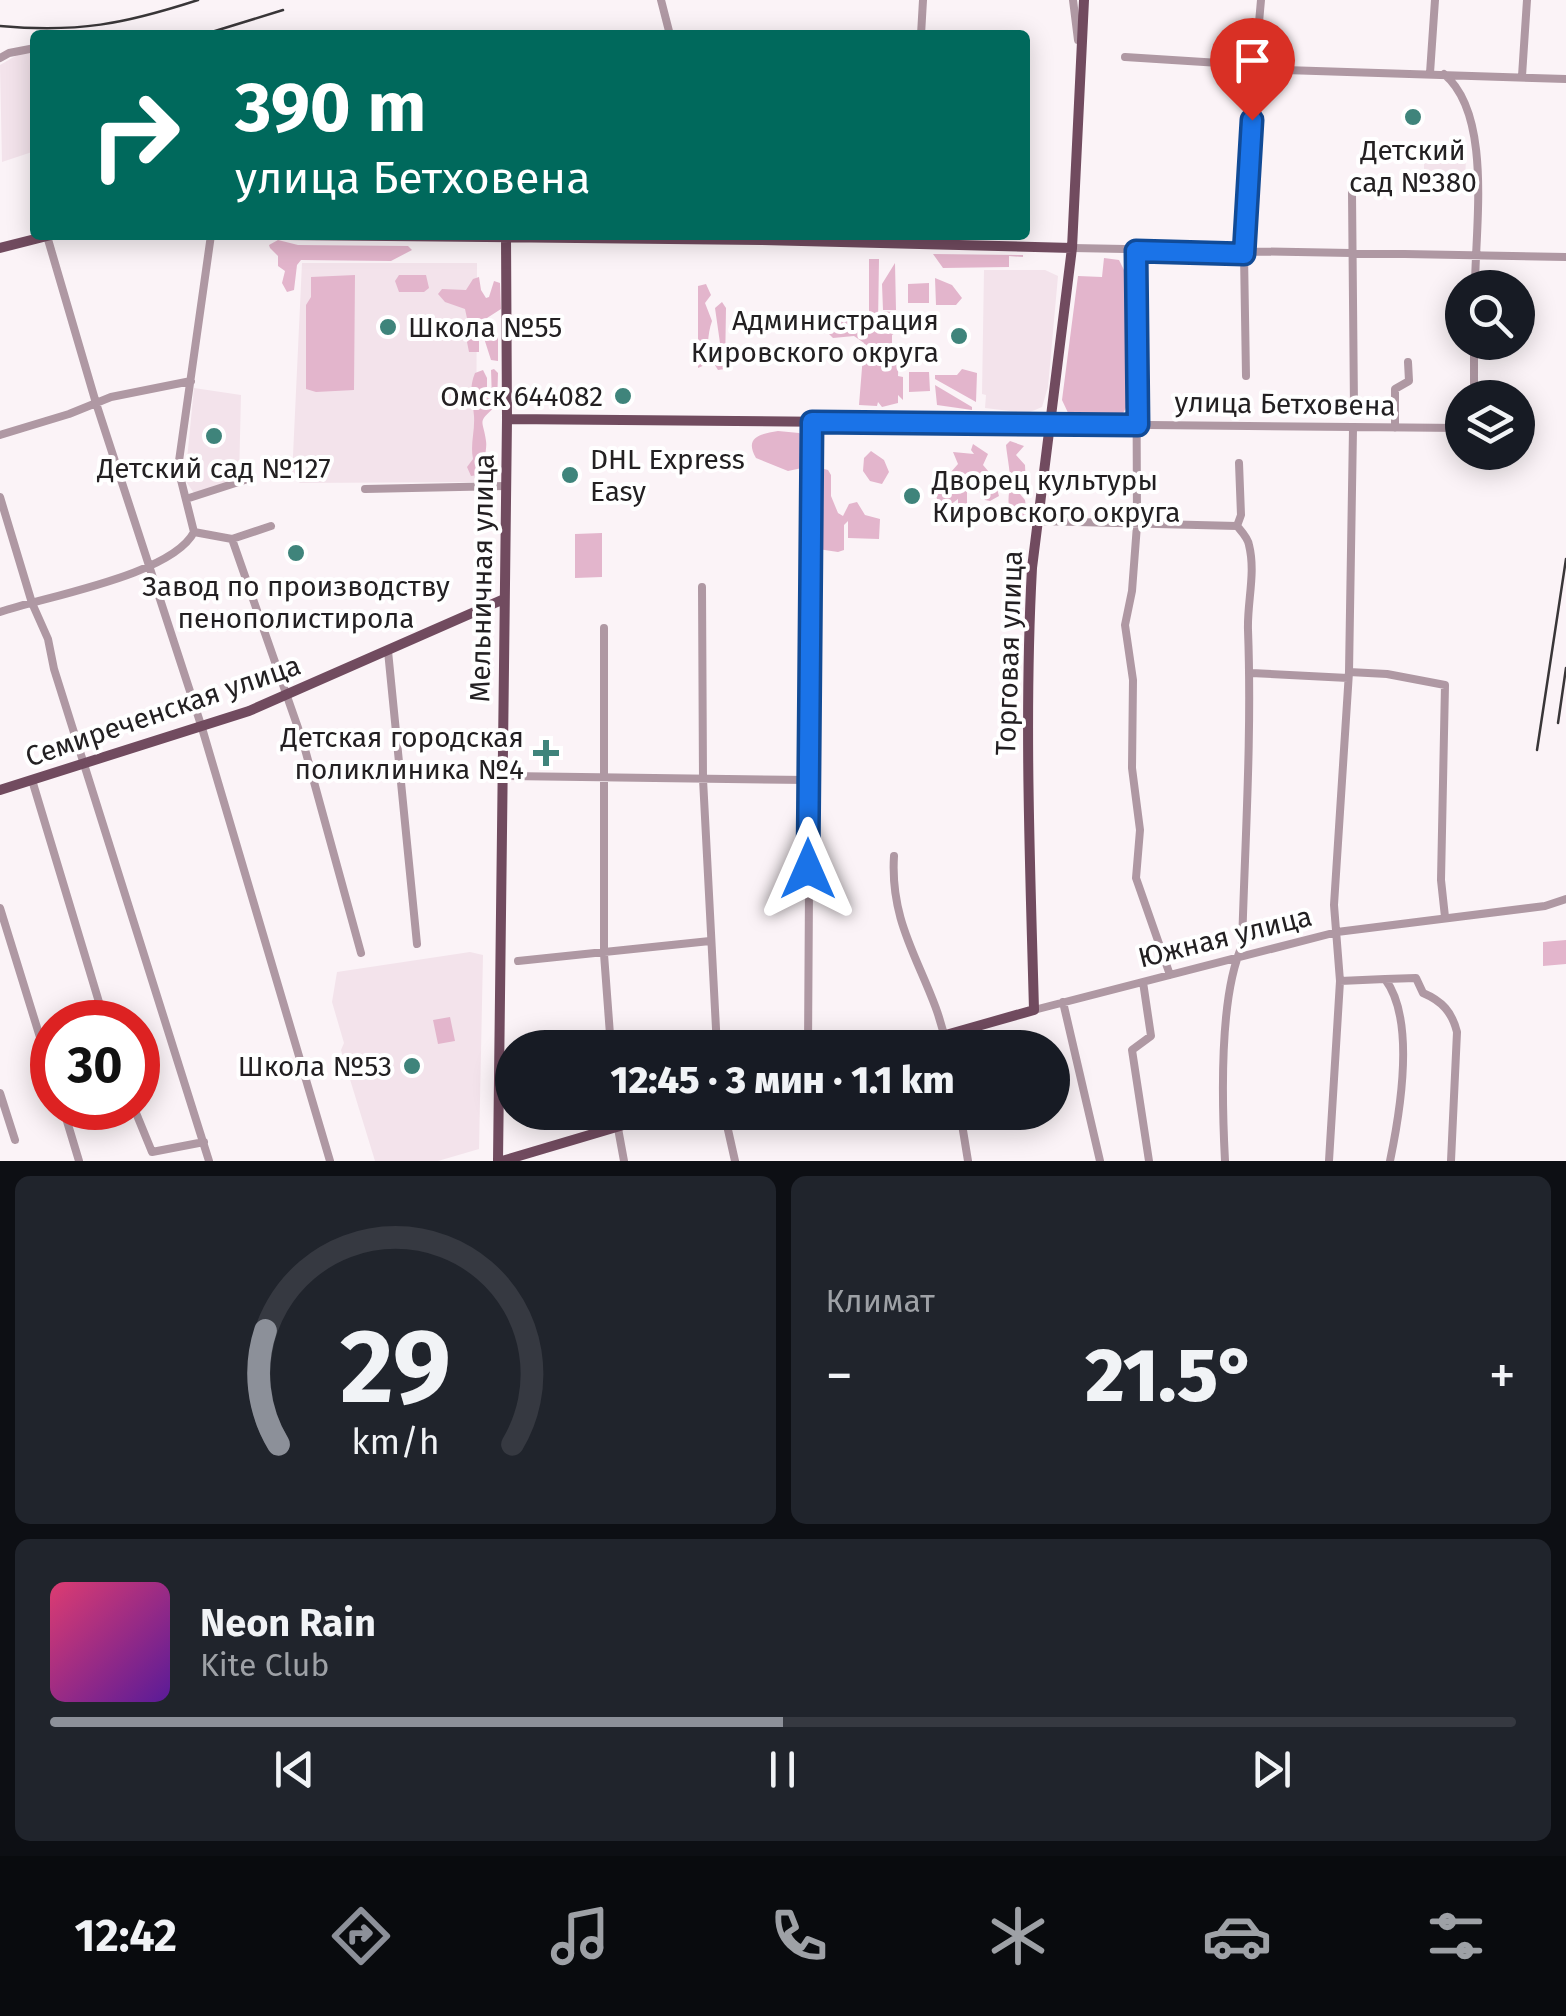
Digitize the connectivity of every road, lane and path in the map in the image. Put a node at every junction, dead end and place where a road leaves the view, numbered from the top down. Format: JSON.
{"nodes":[{"id":1,"x":661,"y":0,"type":"edge"},
{"id":2,"x":923,"y":0,"type":"edge"},
{"id":3,"x":1073,"y":0,"type":"edge"},
{"id":4,"x":1088,"y":0,"type":"edge"},
{"id":5,"x":1261,"y":0,"type":"edge"},
{"id":6,"x":1434,"y":0,"type":"edge"},
{"id":7,"x":1527,"y":0,"type":"edge"},
{"id":8,"x":669,"y":30,"type":"edge"},
{"id":9,"x":921,"y":30,"type":"edge"},
{"id":10,"x":30,"y":48,"type":"edge"},
{"id":11,"x":1126,"y":57,"type":"dead end"},
{"id":12,"x":0,"y":58,"type":"edge"},
{"id":13,"x":1080,"y":58,"type":"junction"},
{"id":14,"x":1251,"y":65,"type":"junction"},
{"id":15,"x":1430,"y":72,"type":"junction"},
{"id":16,"x":1444,"y":74,"type":"junction"},
{"id":17,"x":1522,"y":76,"type":"junction"},
{"id":18,"x":1566,"y":79,"type":"edge"},
{"id":19,"x":1253,"y":98,"type":"junction"},
{"id":20,"x":1352,"y":193,"type":"dead end"},
{"id":21,"x":33,"y":240,"type":"edge"},
{"id":22,"x":50,"y":240,"type":"edge"},
{"id":23,"x":210,"y":240,"type":"edge"},
{"id":24,"x":506,"y":240,"type":"edge"},
{"id":25,"x":912,"y":240,"type":"edge"},
{"id":26,"x":0,"y":248,"type":"edge"},
{"id":27,"x":1072,"y":248,"type":"junction"},
{"id":28,"x":1136,"y":251,"type":"junction"},
{"id":29,"x":1244,"y":254,"type":"junction"},
{"id":30,"x":1352,"y":254,"type":"junction"},
{"id":31,"x":1475,"y":256,"type":"junction"},
{"id":32,"x":1566,"y":258,"type":"edge"},
{"id":33,"x":1475,"y":270,"type":"edge"},
{"id":34,"x":1408,"y":362,"type":"dead end"},
{"id":35,"x":1246,"y":376,"type":"dead end"},
{"id":36,"x":191,"y":380,"type":"junction"},
{"id":37,"x":96,"y":403,"type":"junction"},
{"id":38,"x":1354,"y":408,"type":"dead end"},
{"id":39,"x":507,"y":419,"type":"junction"},
{"id":40,"x":812,"y":422,"type":"junction"},
{"id":41,"x":1052,"y":424,"type":"junction"},
{"id":42,"x":1138,"y":425,"type":"junction"},
{"id":43,"x":1354,"y":428,"type":"junction"},
{"id":44,"x":1394,"y":428,"type":"junction"},
{"id":45,"x":1445,"y":428,"type":"edge"},
{"id":46,"x":0,"y":435,"type":"edge"},
{"id":47,"x":1239,"y":463,"type":"dead end"},
{"id":48,"x":251,"y":478,"type":"dead end"},
{"id":49,"x":506,"y":486,"type":"junction"},
{"id":50,"x":365,"y":489,"type":"dead end"},
{"id":51,"x":0,"y":497,"type":"edge"},
{"id":52,"x":186,"y":499,"type":"junction"},
{"id":53,"x":1038,"y":521,"type":"junction"},
{"id":54,"x":1136,"y":525,"type":"junction"},
{"id":55,"x":271,"y":526,"type":"dead end"},
{"id":56,"x":1237,"y":526,"type":"junction"},
{"id":57,"x":194,"y":532,"type":"junction"},
{"id":58,"x":232,"y":539,"type":"junction"},
{"id":59,"x":150,"y":566,"type":"junction"},
{"id":60,"x":702,"y":587,"type":"dead end"},
{"id":61,"x":504,"y":599,"type":"junction"},
{"id":62,"x":32,"y":603,"type":"junction"},
{"id":63,"x":0,"y":612,"type":"edge"},
{"id":64,"x":604,"y":628,"type":"dead end"},
{"id":65,"x":388,"y":651,"type":"junction"},
{"id":66,"x":1251,"y":673,"type":"junction"},
{"id":67,"x":1348,"y":675,"type":"junction"},
{"id":68,"x":287,"y":696,"type":"junction"},
{"id":69,"x":202,"y":728,"type":"junction"},
{"id":70,"x":85,"y":763,"type":"junction"},
{"id":71,"x":502,"y":776,"type":"junction"},
{"id":72,"x":606,"y":778,"type":"junction"},
{"id":73,"x":703,"y":779,"type":"junction"},
{"id":74,"x":32,"y":780,"type":"junction"},
{"id":75,"x":808,"y":780,"type":"junction"},
{"id":76,"x":0,"y":790,"type":"edge"},
{"id":77,"x":894,"y":856,"type":"dead end"},
{"id":78,"x":1566,"y":898,"type":"edge"},
{"id":79,"x":0,"y":908,"type":"edge"},
{"id":80,"x":1445,"y":917,"type":"junction"},
{"id":81,"x":1338,"y":932,"type":"junction"},
{"id":82,"x":710,"y":940,"type":"junction"},
{"id":83,"x":416,"y":944,"type":"dead end"},
{"id":84,"x":360,"y":954,"type":"dead end"},
{"id":85,"x":604,"y":954,"type":"junction"},
{"id":86,"x":1236,"y":958,"type":"junction"},
{"id":87,"x":518,"y":961,"type":"dead end"},
{"id":88,"x":1170,"y":975,"type":"junction"},
{"id":89,"x":1384,"y":979,"type":"junction"},
{"id":90,"x":1340,"y":980,"type":"junction"},
{"id":91,"x":1143,"y":982,"type":"junction"},
{"id":92,"x":98,"y":1000,"type":"edge"},
{"id":93,"x":1063,"y":1002,"type":"junction"},
{"id":94,"x":30,"y":1005,"type":"edge"},
{"id":95,"x":1034,"y":1010,"type":"junction"},
{"id":96,"x":609,"y":1030,"type":"edge"},
{"id":97,"x":716,"y":1030,"type":"edge"},
{"id":98,"x":808,"y":1030,"type":"edge"},
{"id":99,"x":943,"y":1030,"type":"edge"},
{"id":100,"x":977,"y":1030,"type":"edge"},
{"id":101,"x":0,"y":1093,"type":"edge"},
{"id":102,"x":69,"y":1130,"type":"edge"},
{"id":103,"x":143,"y":1130,"type":"edge"},
{"id":104,"x":609,"y":1130,"type":"edge"},
{"id":105,"x":616,"y":1130,"type":"edge"},
{"id":106,"x":728,"y":1130,"type":"edge"},
{"id":107,"x":963,"y":1130,"type":"edge"},
{"id":108,"x":15,"y":1140,"type":"dead end"},
{"id":109,"x":204,"y":1142,"type":"junction"},
{"id":110,"x":79,"y":1161,"type":"edge"},
{"id":111,"x":210,"y":1161,"type":"edge"},
{"id":112,"x":330,"y":1161,"type":"edge"},
{"id":113,"x":500,"y":1161,"type":"edge"},
{"id":114,"x":624,"y":1161,"type":"edge"},
{"id":115,"x":734,"y":1161,"type":"edge"},
{"id":116,"x":968,"y":1161,"type":"edge"},
{"id":117,"x":1100,"y":1161,"type":"edge"},
{"id":118,"x":1149,"y":1161,"type":"edge"},
{"id":119,"x":1224,"y":1161,"type":"edge"},
{"id":120,"x":1329,"y":1161,"type":"edge"},
{"id":121,"x":1390,"y":1161,"type":"edge"},
{"id":122,"x":1451,"y":1161,"type":"edge"}],
"edges":[{"from":1,"to":8,"type":"street"},
{"from":2,"to":9,"type":"street"},
{"from":3,"to":13,"type":"street"},
{"from":4,"to":13,"type":"main road","name":"Торговая улица"},
{"from":5,"to":14,"type":"street"},
{"from":6,"to":15,"type":"street"},
{"from":7,"to":17,"type":"street"},
{"from":10,"to":12,"type":"street"},
{"from":11,"to":14,"type":"street"},
{"from":13,"to":27,"type":"main road","name":"Торговая улица"},
{"from":14,"to":19,"type":"street"},
{"from":15,"to":16,"type":"street"},
{"from":15,"to":19,"type":"street"},
{"from":16,"to":17,"type":"street"},
{"from":16,"to":31,"type":"street"},
{"from":17,"to":18,"type":"street"},
{"from":19,"to":29,"type":"street"},
{"from":20,"to":30,"type":"street"},
{"from":21,"to":26,"type":"main road"},
{"from":22,"to":37,"type":"street"},
{"from":23,"to":36,"type":"street"},
{"from":24,"to":39,"type":"main road","name":"Мельничная улица"},
{"from":25,"to":27,"type":"main road"},
{"from":27,"to":28,"type":"street"},
{"from":27,"to":41,"type":"main road","name":"Торговая улица"},
{"from":28,"to":29,"type":"street"},
{"from":28,"to":42,"type":"street"},
{"from":29,"to":30,"type":"street"},
{"from":29,"to":35,"type":"street"},
{"from":30,"to":31,"type":"street"},
{"from":30,"to":38,"type":"street"},
{"from":31,"to":32,"type":"street"},
{"from":31,"to":33,"type":"street"},
{"from":34,"to":44,"type":"street"},
{"from":36,"to":37,"type":"street"},
{"from":36,"to":52,"type":"street"},
{"from":37,"to":46,"type":"street"},
{"from":37,"to":59,"type":"street"},
{"from":39,"to":40,"type":"main road","name":"улица Бетховена"},
{"from":39,"to":49,"type":"main road","name":"Мельничная улица"},
{"from":40,"to":41,"type":"main road","name":"улица Бетховена"},
{"from":40,"to":75,"type":"street"},
{"from":41,"to":42,"type":"street","name":"улица Бетховена"},
{"from":41,"to":53,"type":"main road","name":"Торговая улица"},
{"from":42,"to":43,"type":"street","name":"улица Бетховена"},
{"from":42,"to":54,"type":"street"},
{"from":43,"to":44,"type":"street","name":"улица Бетховена"},
{"from":43,"to":67,"type":"street"},
{"from":44,"to":45,"type":"street","name":"улица Бетховена"},
{"from":47,"to":56,"type":"street"},
{"from":48,"to":52,"type":"street"},
{"from":49,"to":50,"type":"street"},
{"from":49,"to":61,"type":"main road","name":"Мельничная улица"},
{"from":51,"to":62,"type":"street"},
{"from":52,"to":57,"type":"street"},
{"from":53,"to":54,"type":"street"},
{"from":53,"to":95,"type":"main road","name":"Торговая улица"},
{"from":54,"to":56,"type":"street"},
{"from":54,"to":88,"type":"street"},
{"from":55,"to":58,"type":"street"},
{"from":56,"to":66,"type":"street"},
{"from":57,"to":58,"type":"street"},
{"from":57,"to":59,"type":"street"},
{"from":58,"to":68,"type":"street"},
{"from":59,"to":62,"type":"street"},
{"from":59,"to":69,"type":"street"},
{"from":60,"to":73,"type":"street"},
{"from":61,"to":65,"type":"main road","name":"Семиреченская улица"},
{"from":61,"to":71,"type":"main road","name":"Мельничная улица"},
{"from":62,"to":63,"type":"street"},
{"from":62,"to":70,"type":"street"},
{"from":64,"to":72,"type":"street"},
{"from":65,"to":68,"type":"main road","name":"Семиреченская улица"},
{"from":65,"to":83,"type":"street"},
{"from":66,"to":67,"type":"street"},
{"from":66,"to":86,"type":"street"},
{"from":67,"to":80,"type":"street"},
{"from":67,"to":81,"type":"street"},
{"from":68,"to":69,"type":"main road","name":"Семиреченская улица"},
{"from":68,"to":84,"type":"street"},
{"from":69,"to":70,"type":"main road","name":"Семиреченская улица"},
{"from":69,"to":112,"type":"street"},
{"from":70,"to":74,"type":"main road","name":"Семиреченская улица"},
{"from":70,"to":109,"type":"street"},
{"from":71,"to":72,"type":"street"},
{"from":71,"to":113,"type":"main road","name":"Мельничная улица"},
{"from":72,"to":73,"type":"street"},
{"from":72,"to":85,"type":"street"},
{"from":73,"to":75,"type":"street"},
{"from":73,"to":82,"type":"street"},
{"from":74,"to":76,"type":"main road","name":"Семиреченская улица"},
{"from":74,"to":92,"type":"street"},
{"from":75,"to":98,"type":"street"},
{"from":77,"to":99,"type":"street"},
{"from":78,"to":80,"type":"street","name":"Южная улица"},
{"from":79,"to":94,"type":"street"},
{"from":80,"to":81,"type":"street","name":"Южная улица"},
{"from":81,"to":86,"type":"street","name":"Южная улица"},
{"from":81,"to":90,"type":"street"},
{"from":82,"to":85,"type":"street"},
{"from":82,"to":97,"type":"street"},
{"from":85,"to":87,"type":"street"},
{"from":85,"to":96,"type":"street"},
{"from":86,"to":88,"type":"street","name":"Южная улица"},
{"from":86,"to":119,"type":"street"},
{"from":88,"to":91,"type":"street","name":"Южная улица"},
{"from":89,"to":90,"type":"street"},
{"from":89,"to":121,"type":"street"},
{"from":89,"to":122,"type":"street"},
{"from":90,"to":120,"type":"street"},
{"from":91,"to":93,"type":"street","name":"Южная улица"},
{"from":91,"to":118,"type":"street"},
{"from":93,"to":95,"type":"street","name":"Южная улица"},
{"from":93,"to":117,"type":"street"},
{"from":95,"to":100,"type":"main road","name":"Южная улица"},
{"from":101,"to":108,"type":"street"},
{"from":102,"to":110,"type":"street"},
{"from":103,"to":109,"type":"street"},
{"from":104,"to":113,"type":"main road"},
{"from":105,"to":114,"type":"street"},
{"from":106,"to":115,"type":"street"},
{"from":107,"to":116,"type":"street"},
{"from":109,"to":111,"type":"street"}]}
